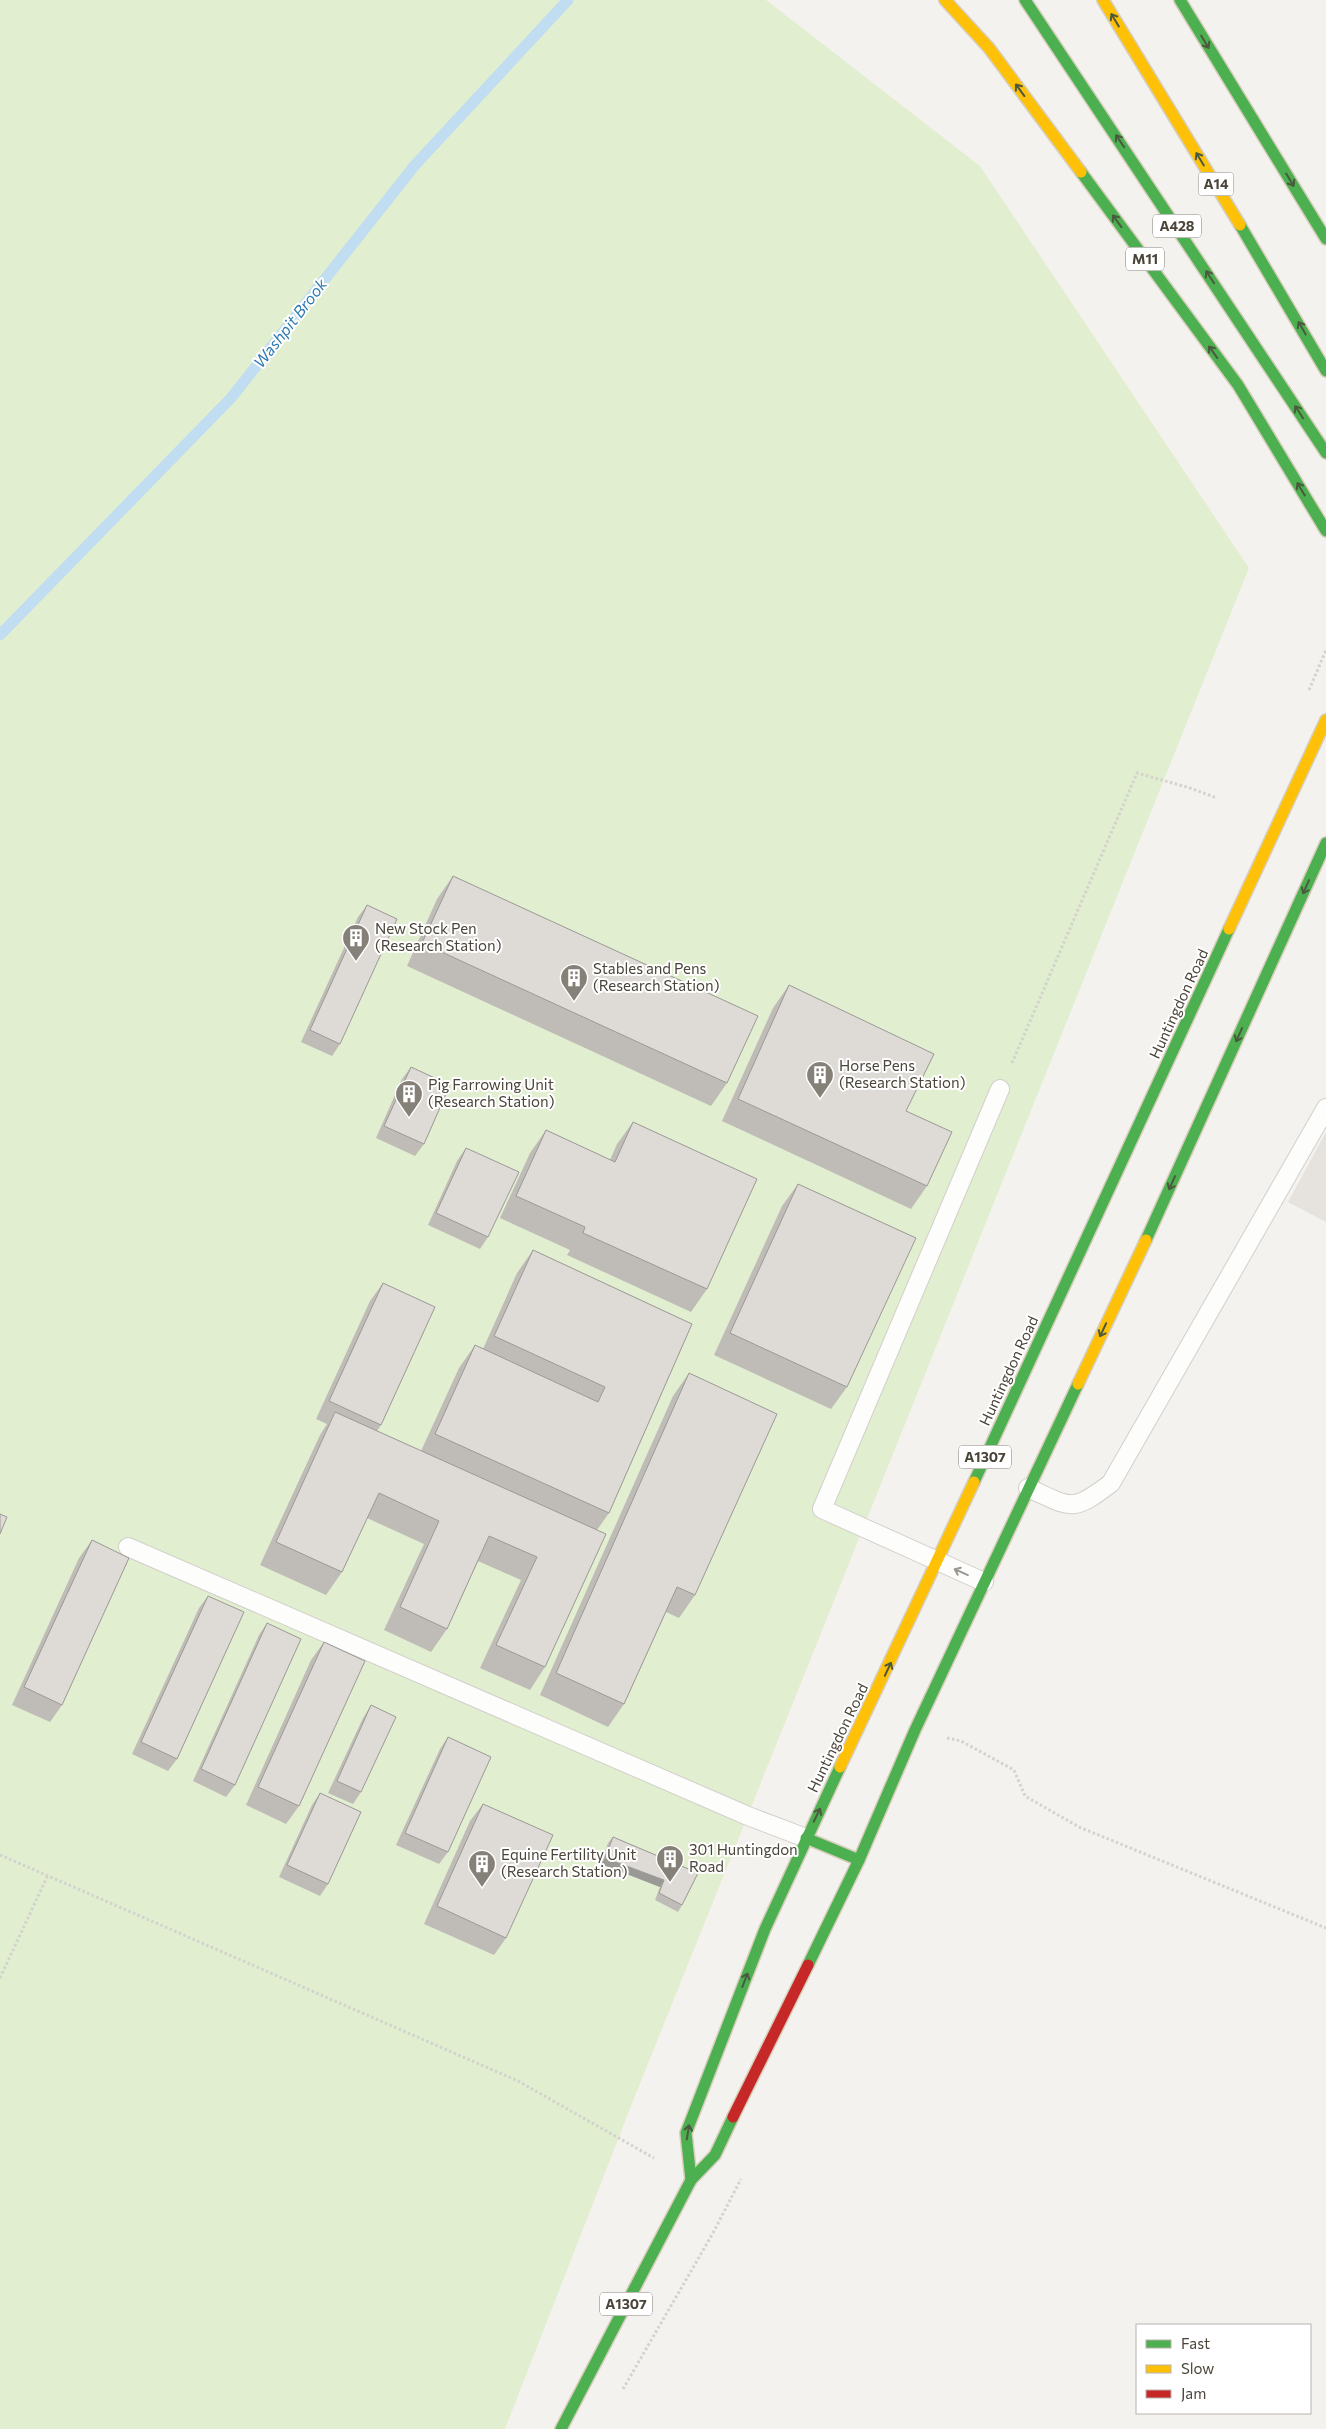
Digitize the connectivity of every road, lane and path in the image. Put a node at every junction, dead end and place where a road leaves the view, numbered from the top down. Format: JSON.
{"nodes":[{"id":1,"x":945,"y":0,"type":"edge"},
{"id":2,"x":1025,"y":0,"type":"edge"},
{"id":3,"x":1103,"y":0,"type":"edge"},
{"id":4,"x":1180,"y":0,"type":"edge"},
{"id":5,"x":1326,"y":239,"type":"edge"},
{"id":6,"x":1326,"y":371,"type":"edge"},
{"id":7,"x":1326,"y":453,"type":"edge"},
{"id":8,"x":1326,"y":530,"type":"edge"},
{"id":9,"x":1326,"y":720,"type":"edge"},
{"id":10,"x":1217,"y":798,"type":"dead end"},
{"id":11,"x":1326,"y":843,"type":"edge"},
{"id":12,"x":1000,"y":1089,"type":"joint"},
{"id":13,"x":1326,"y":1108,"type":"edge"},
{"id":14,"x":1028,"y":1488,"type":"junction"},
{"id":15,"x":128,"y":1547,"type":"dead end"},
{"id":16,"x":937,"y":1562,"type":"junction"},
{"id":17,"x":984,"y":1582,"type":"junction"},
{"id":18,"x":915,"y":1730,"type":"junction"},
{"id":19,"x":806,"y":1838,"type":"junction"},
{"id":20,"x":0,"y":1855,"type":"edge"},
{"id":21,"x":858,"y":1860,"type":"junction"},
{"id":22,"x":47,"y":1877,"type":"junction"},
{"id":23,"x":1326,"y":1928,"type":"edge"},
{"id":24,"x":0,"y":1978,"type":"edge"},
{"id":25,"x":744,"y":2174,"type":"dead end"},
{"id":26,"x":691,"y":2180,"type":"junction"},
{"id":27,"x":620,"y":2395,"type":"dead end"},
{"id":28,"x":562,"y":2429,"type":"edge"}],
"edges":[{"from":8,"to":1,"type":"main road","number":"M11","one_way":true},
{"from":7,"to":2,"type":"main road","number":"A428","one_way":true},
{"from":6,"to":3,"type":"main road","number":"A14","one_way":true},
{"from":4,"to":5,"type":"main road","one_way":true},
{"from":9,"to":16,"type":"main road","name":"Huntingdon Road","number":"A1307"},
{"from":10,"to":12,"type":"path"},
{"from":11,"to":14,"type":"main road","number":"A1307","one_way":true},
{"from":12,"to":16,"type":"lane"},
{"from":13,"to":14,"type":"lane"},
{"from":14,"to":17,"type":"main road","number":"A1307"},
{"from":15,"to":19,"type":"lane"},
{"from":17,"to":16,"type":"lane","one_way":true},
{"from":19,"to":16,"type":"main road","name":"Huntingdon Road","number":"A1307","one_way":true},
{"from":17,"to":18,"type":"main road","number":"A1307"},
{"from":18,"to":21,"type":"main road","number":"A1307"},
{"from":18,"to":23,"type":"path"},
{"from":19,"to":21,"type":"main road"},
{"from":26,"to":19,"type":"main road","name":"Huntingdon Road","number":"A1307","one_way":true},
{"from":20,"to":22,"type":"path"},
{"from":21,"to":26,"type":"main road","number":"A1307"},
{"from":22,"to":24,"type":"path"},
{"from":22,"to":26,"type":"path"},
{"from":25,"to":27,"type":"path"},
{"from":26,"to":28,"type":"main road","number":"A1307"}]}
